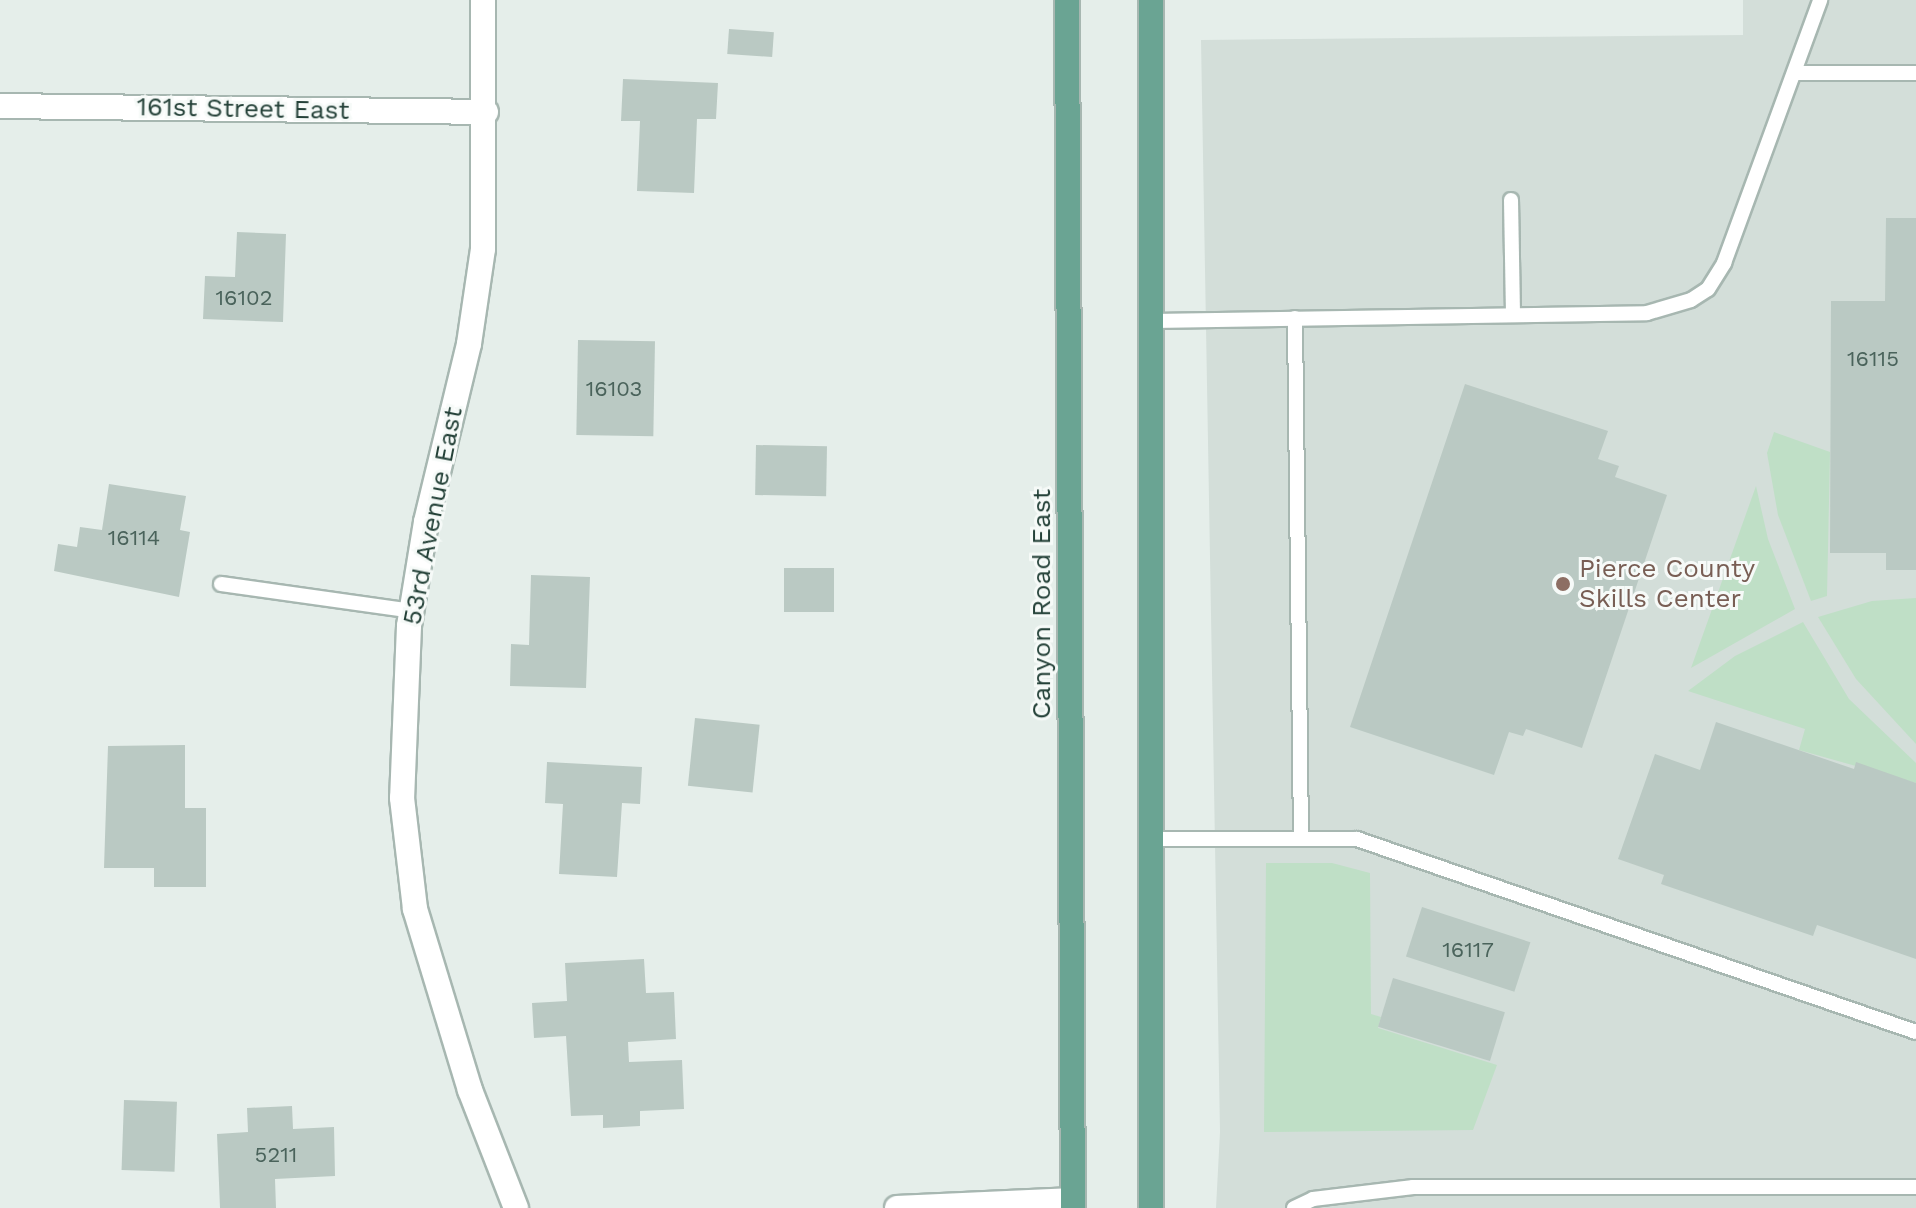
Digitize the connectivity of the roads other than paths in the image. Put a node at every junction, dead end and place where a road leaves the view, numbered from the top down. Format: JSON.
{"nodes":[{"id":1,"x":483,"y":0,"type":"edge"},
{"id":2,"x":1067,"y":0,"type":"edge"},
{"id":3,"x":1151,"y":0,"type":"edge"},
{"id":4,"x":1820,"y":0,"type":"edge"},
{"id":5,"x":1794,"y":73,"type":"junction"},
{"id":6,"x":1916,"y":73,"type":"edge"},
{"id":7,"x":0,"y":106,"type":"edge"},
{"id":8,"x":486,"y":112,"type":"junction"},
{"id":9,"x":1511,"y":200,"type":"dead end"},
{"id":10,"x":1513,"y":314,"type":"junction"},
{"id":11,"x":1295,"y":318,"type":"junction"},
{"id":12,"x":1153,"y":321,"type":"junction"},
{"id":13,"x":221,"y":584,"type":"dead end"},
{"id":14,"x":412,"y":611,"type":"junction"},
{"id":15,"x":1301,"y":836,"type":"junction"},
{"id":16,"x":1152,"y":839,"type":"junction"},
{"id":17,"x":1916,"y":1032,"type":"edge"},
{"id":18,"x":1916,"y":1187,"type":"edge"},
{"id":19,"x":1073,"y":1204,"type":"edge"},
{"id":20,"x":516,"y":1208,"type":"edge"},
{"id":21,"x":897,"y":1208,"type":"edge"},
{"id":22,"x":1151,"y":1208,"type":"edge"},
{"id":23,"x":1294,"y":1208,"type":"edge"}],
"edges":[{"from":1,"to":8,"type":"street","name":"53rd Avenue East"},
{"from":2,"to":19,"type":"main road","name":"Canyon Road East"},
{"from":3,"to":12,"type":"main road"},
{"from":4,"to":5,"type":"lane"},
{"from":5,"to":6,"type":"lane"},
{"from":5,"to":10,"type":"lane"},
{"from":7,"to":8,"type":"street","name":"161st Street East"},
{"from":8,"to":14,"type":"street","name":"53rd Avenue East"},
{"from":9,"to":10,"type":"lane"},
{"from":10,"to":11,"type":"lane"},
{"from":11,"to":12,"type":"lane"},
{"from":11,"to":15,"type":"lane"},
{"from":12,"to":16,"type":"main road"},
{"from":13,"to":14,"type":"lane"},
{"from":14,"to":20,"type":"street","name":"53rd Avenue East"},
{"from":15,"to":16,"type":"lane"},
{"from":15,"to":17,"type":"lane"},
{"from":16,"to":22,"type":"main road"},
{"from":18,"to":23,"type":"lane"},
{"from":19,"to":21,"type":"street"}]}
